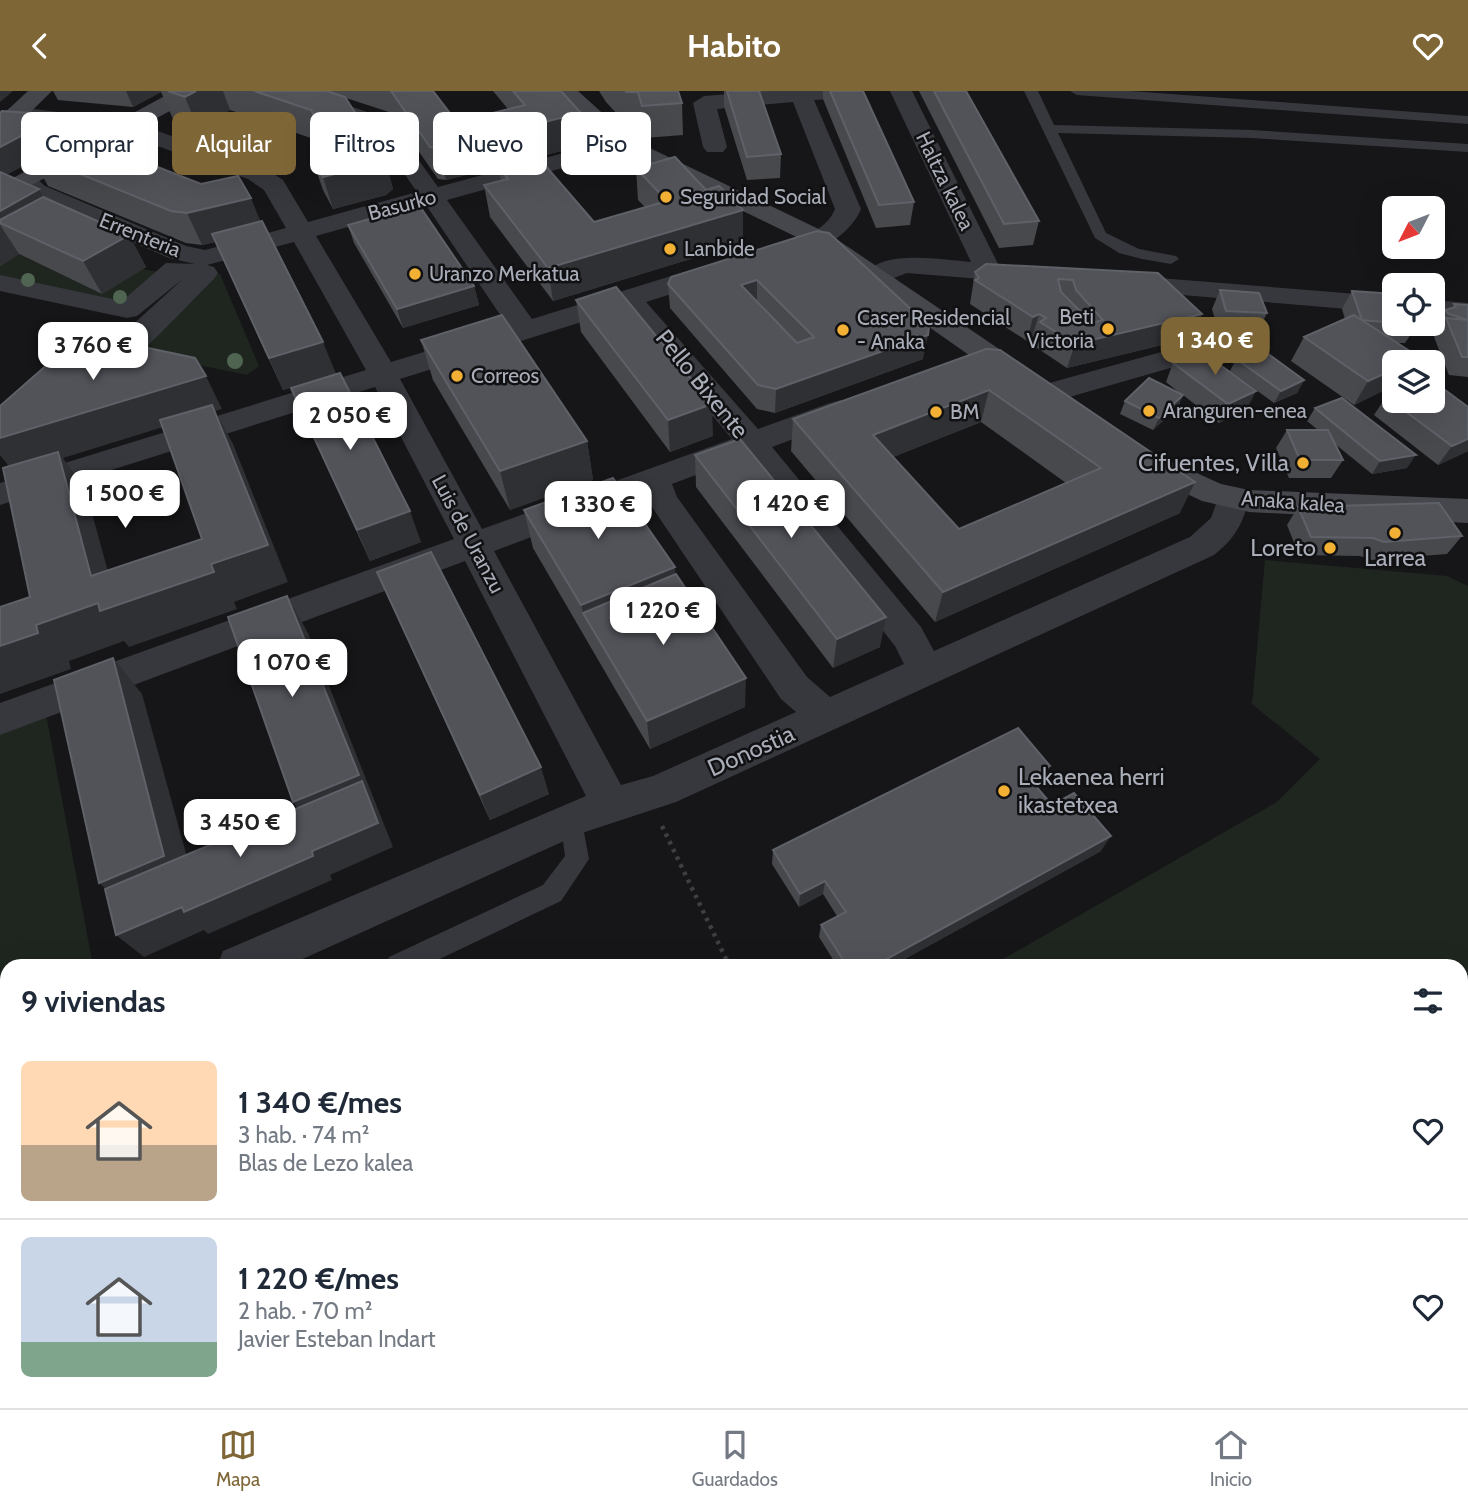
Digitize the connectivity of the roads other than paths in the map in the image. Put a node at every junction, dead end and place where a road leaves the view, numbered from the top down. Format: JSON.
{"nodes":[{"id":1,"x":41,"y":91,"type":"edge"},
{"id":2,"x":190,"y":91,"type":"edge"},
{"id":3,"x":285,"y":91,"type":"edge"},
{"id":4,"x":565,"y":91,"type":"edge"},
{"id":5,"x":844,"y":91,"type":"edge"},
{"id":6,"x":901,"y":91,"type":"edge"},
{"id":7,"x":1031,"y":91,"type":"edge"},
{"id":8,"x":1077,"y":91,"type":"edge"},
{"id":9,"x":802,"y":95,"type":"junction"},
{"id":10,"x":153,"y":112,"type":"edge"},
{"id":11,"x":588,"y":112,"type":"edge"},
{"id":12,"x":1468,"y":120,"type":"edge"},
{"id":13,"x":8,"y":121,"type":"edge"},
{"id":14,"x":1048,"y":129,"type":"junction"},
{"id":15,"x":158,"y":139,"type":"edge"},
{"id":16,"x":715,"y":147,"type":"dead end"},
{"id":17,"x":1468,"y":148,"type":"edge"},
{"id":18,"x":651,"y":158,"type":"edge"},
{"id":19,"x":561,"y":161,"type":"edge"},
{"id":20,"x":37,"y":175,"type":"edge"},
{"id":21,"x":26,"y":181,"type":"junction"},
{"id":22,"x":0,"y":195,"type":"edge"},
{"id":23,"x":431,"y":197,"type":"junction"},
{"id":24,"x":302,"y":232,"type":"junction"},
{"id":25,"x":820,"y":239,"type":"junction"},
{"id":26,"x":1171,"y":259,"type":"dead end"},
{"id":27,"x":988,"y":271,"type":"junction"},
{"id":28,"x":875,"y":277,"type":"junction"},
{"id":29,"x":1058,"y":277,"type":"edge"},
{"id":30,"x":1099,"y":281,"type":"edge"},
{"id":31,"x":0,"y":283,"type":"edge"},
{"id":32,"x":629,"y":299,"type":"junction"},
{"id":33,"x":1382,"y":304,"type":"edge"},
{"id":34,"x":1445,"y":309,"type":"edge"},
{"id":35,"x":1468,"y":311,"type":"edge"},
{"id":36,"x":516,"y":333,"type":"junction"},
{"id":37,"x":1237,"y":340,"type":"edge"},
{"id":38,"x":992,"y":358,"type":"junction"},
{"id":39,"x":956,"y":371,"type":"edge"},
{"id":40,"x":383,"y":374,"type":"junction"},
{"id":41,"x":73,"y":392,"type":"edge"},
{"id":42,"x":1045,"y":394,"type":"junction"},
{"id":43,"x":865,"y":402,"type":"edge"},
{"id":44,"x":1078,"y":416,"type":"edge"},
{"id":45,"x":750,"y":442,"type":"junction"},
{"id":46,"x":1122,"y":445,"type":"edge"},
{"id":47,"x":653,"y":478,"type":"junction"},
{"id":48,"x":0,"y":494,"type":"edge"},
{"id":49,"x":1232,"y":498,"type":"junction"},
{"id":50,"x":1468,"y":511,"type":"edge"},
{"id":51,"x":474,"y":547,"type":"junction"},
{"id":52,"x":926,"y":671,"type":"junction"},
{"id":53,"x":827,"y":717,"type":"junction"},
{"id":54,"x":0,"y":719,"type":"edge"},
{"id":55,"x":611,"y":805,"type":"junction"},
{"id":56,"x":572,"y":818,"type":"junction"},
{"id":57,"x":255,"y":959,"type":"edge"},
{"id":58,"x":413,"y":959,"type":"edge"}],
"edges":[{"from":1,"to":13,"type":"street"},
{"from":2,"to":10,"type":"street"},
{"from":3,"to":23,"type":"street"},
{"from":4,"to":11,"type":"street"},
{"from":5,"to":9,"type":"street"},
{"from":6,"to":27,"type":"street","name":"Haltza kalea"},
{"from":7,"to":14,"type":"lane"},
{"from":8,"to":12,"type":"lane"},
{"from":9,"to":16,"type":"street"},
{"from":9,"to":25,"type":"street"},
{"from":14,"to":17,"type":"lane"},
{"from":14,"to":26,"type":"lane"},
{"from":15,"to":24,"type":"street","name":"Luis de Uranzu"},
{"from":18,"to":25,"type":"street"},
{"from":19,"to":23,"type":"street","name":"Basurko"},
{"from":20,"to":21,"type":"street"},
{"from":21,"to":22,"type":"street"},
{"from":21,"to":24,"type":"street","name":"Errenteria"},
{"from":23,"to":24,"type":"street","name":"Basurko"},
{"from":23,"to":36,"type":"street"},
{"from":24,"to":40,"type":"street","name":"Luis de Uranzu"},
{"from":25,"to":28,"type":"street"},
{"from":25,"to":32,"type":"street"},
{"from":27,"to":28,"type":"street"},
{"from":27,"to":29,"type":"street"},
{"from":28,"to":38,"type":"street"},
{"from":30,"to":33,"type":"street"},
{"from":31,"to":41,"type":"street"},
{"from":32,"to":36,"type":"street"},
{"from":32,"to":45,"type":"street","name":"Pello Bixente"},
{"from":34,"to":35,"type":"street"},
{"from":36,"to":40,"type":"street"},
{"from":37,"to":42,"type":"street"},
{"from":38,"to":39,"type":"street"},
{"from":38,"to":42,"type":"street"},
{"from":40,"to":48,"type":"street"},
{"from":40,"to":51,"type":"street","name":"Luis de Uranzu"},
{"from":42,"to":44,"type":"street"},
{"from":43,"to":45,"type":"street"},
{"from":45,"to":47,"type":"street"},
{"from":45,"to":52,"type":"street","name":"Pello Bixente"},
{"from":46,"to":49,"type":"street","name":"Anaka kalea"},
{"from":47,"to":51,"type":"street"},
{"from":47,"to":53,"type":"street"},
{"from":49,"to":50,"type":"street","name":"Anaka kalea"},
{"from":49,"to":52,"type":"street","name":"Donostia"},
{"from":51,"to":54,"type":"street"},
{"from":51,"to":55,"type":"street","name":"Luis de Uranzu"},
{"from":52,"to":53,"type":"street","name":"Donostia"},
{"from":53,"to":55,"type":"street","name":"Donostia"},
{"from":55,"to":56,"type":"street","name":"Donostia"},
{"from":56,"to":57,"type":"street","name":"Donostia"},
{"from":56,"to":58,"type":"lane"}]}
